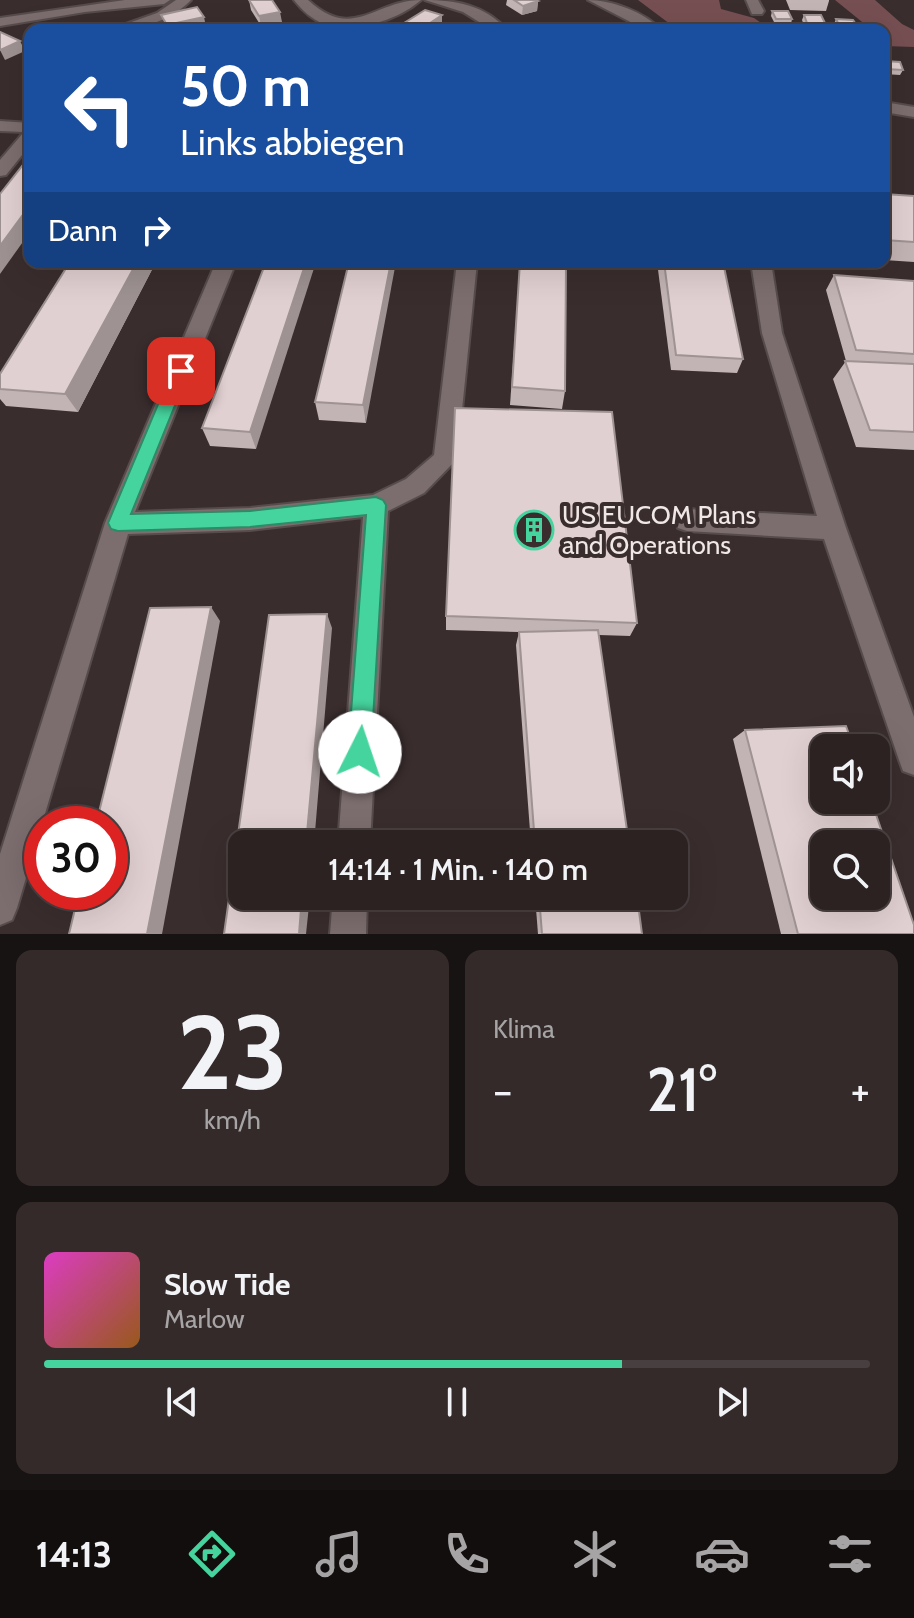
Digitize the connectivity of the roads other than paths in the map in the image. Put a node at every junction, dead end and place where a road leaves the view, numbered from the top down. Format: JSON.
{"nodes":[{"id":1,"x":164,"y":0,"type":"edge"},
{"id":2,"x":185,"y":0,"type":"edge"},
{"id":3,"x":300,"y":0,"type":"edge"},
{"id":4,"x":415,"y":0,"type":"edge"},
{"id":5,"x":431,"y":0,"type":"edge"},
{"id":6,"x":579,"y":0,"type":"edge"},
{"id":7,"x":594,"y":0,"type":"edge"},
{"id":8,"x":22,"y":18,"type":"junction"},
{"id":9,"x":0,"y":22,"type":"edge"},
{"id":10,"x":29,"y":24,"type":"edge"},
{"id":11,"x":136,"y":24,"type":"edge"},
{"id":12,"x":494,"y":24,"type":"edge"},
{"id":13,"x":626,"y":24,"type":"edge"},
{"id":14,"x":647,"y":24,"type":"edge"},
{"id":15,"x":890,"y":108,"type":"edge"},
{"id":16,"x":914,"y":112,"type":"edge"},
{"id":17,"x":0,"y":126,"type":"edge"},
{"id":18,"x":24,"y":128,"type":"edge"},
{"id":19,"x":24,"y":142,"type":"edge"},
{"id":20,"x":0,"y":171,"type":"edge"},
{"id":21,"x":224,"y":268,"type":"edge"},
{"id":22,"x":466,"y":268,"type":"edge"},
{"id":23,"x":762,"y":268,"type":"edge"},
{"id":24,"x":376,"y":505,"type":"junction"},
{"id":25,"x":687,"y":520,"type":"dead end"},
{"id":26,"x":118,"y":523,"type":"junction"},
{"id":27,"x":833,"y":528,"type":"junction"},
{"id":28,"x":914,"y":760,"type":"edge"},
{"id":29,"x":355,"y":830,"type":"edge"},
{"id":30,"x":0,"y":908,"type":"edge"},
{"id":31,"x":349,"y":910,"type":"edge"},
{"id":32,"x":348,"y":934,"type":"edge"}],
"edges":[{"from":1,"to":8,"type":"street"},
{"from":2,"to":11,"type":"street"},
{"from":3,"to":4,"type":"street"},
{"from":5,"to":12,"type":"street"},
{"from":6,"to":13,"type":"street"},
{"from":7,"to":14,"type":"street"},
{"from":8,"to":9,"type":"street"},
{"from":8,"to":10,"type":"street"},
{"from":15,"to":16,"type":"street"},
{"from":17,"to":18,"type":"street"},
{"from":19,"to":20,"type":"street"},
{"from":21,"to":26,"type":"street"},
{"from":22,"to":24,"type":"street"},
{"from":23,"to":27,"type":"street"},
{"from":24,"to":26,"type":"street"},
{"from":24,"to":29,"type":"street"},
{"from":25,"to":27,"type":"street"},
{"from":26,"to":30,"type":"street"},
{"from":27,"to":28,"type":"street"},
{"from":31,"to":32,"type":"street"}]}
